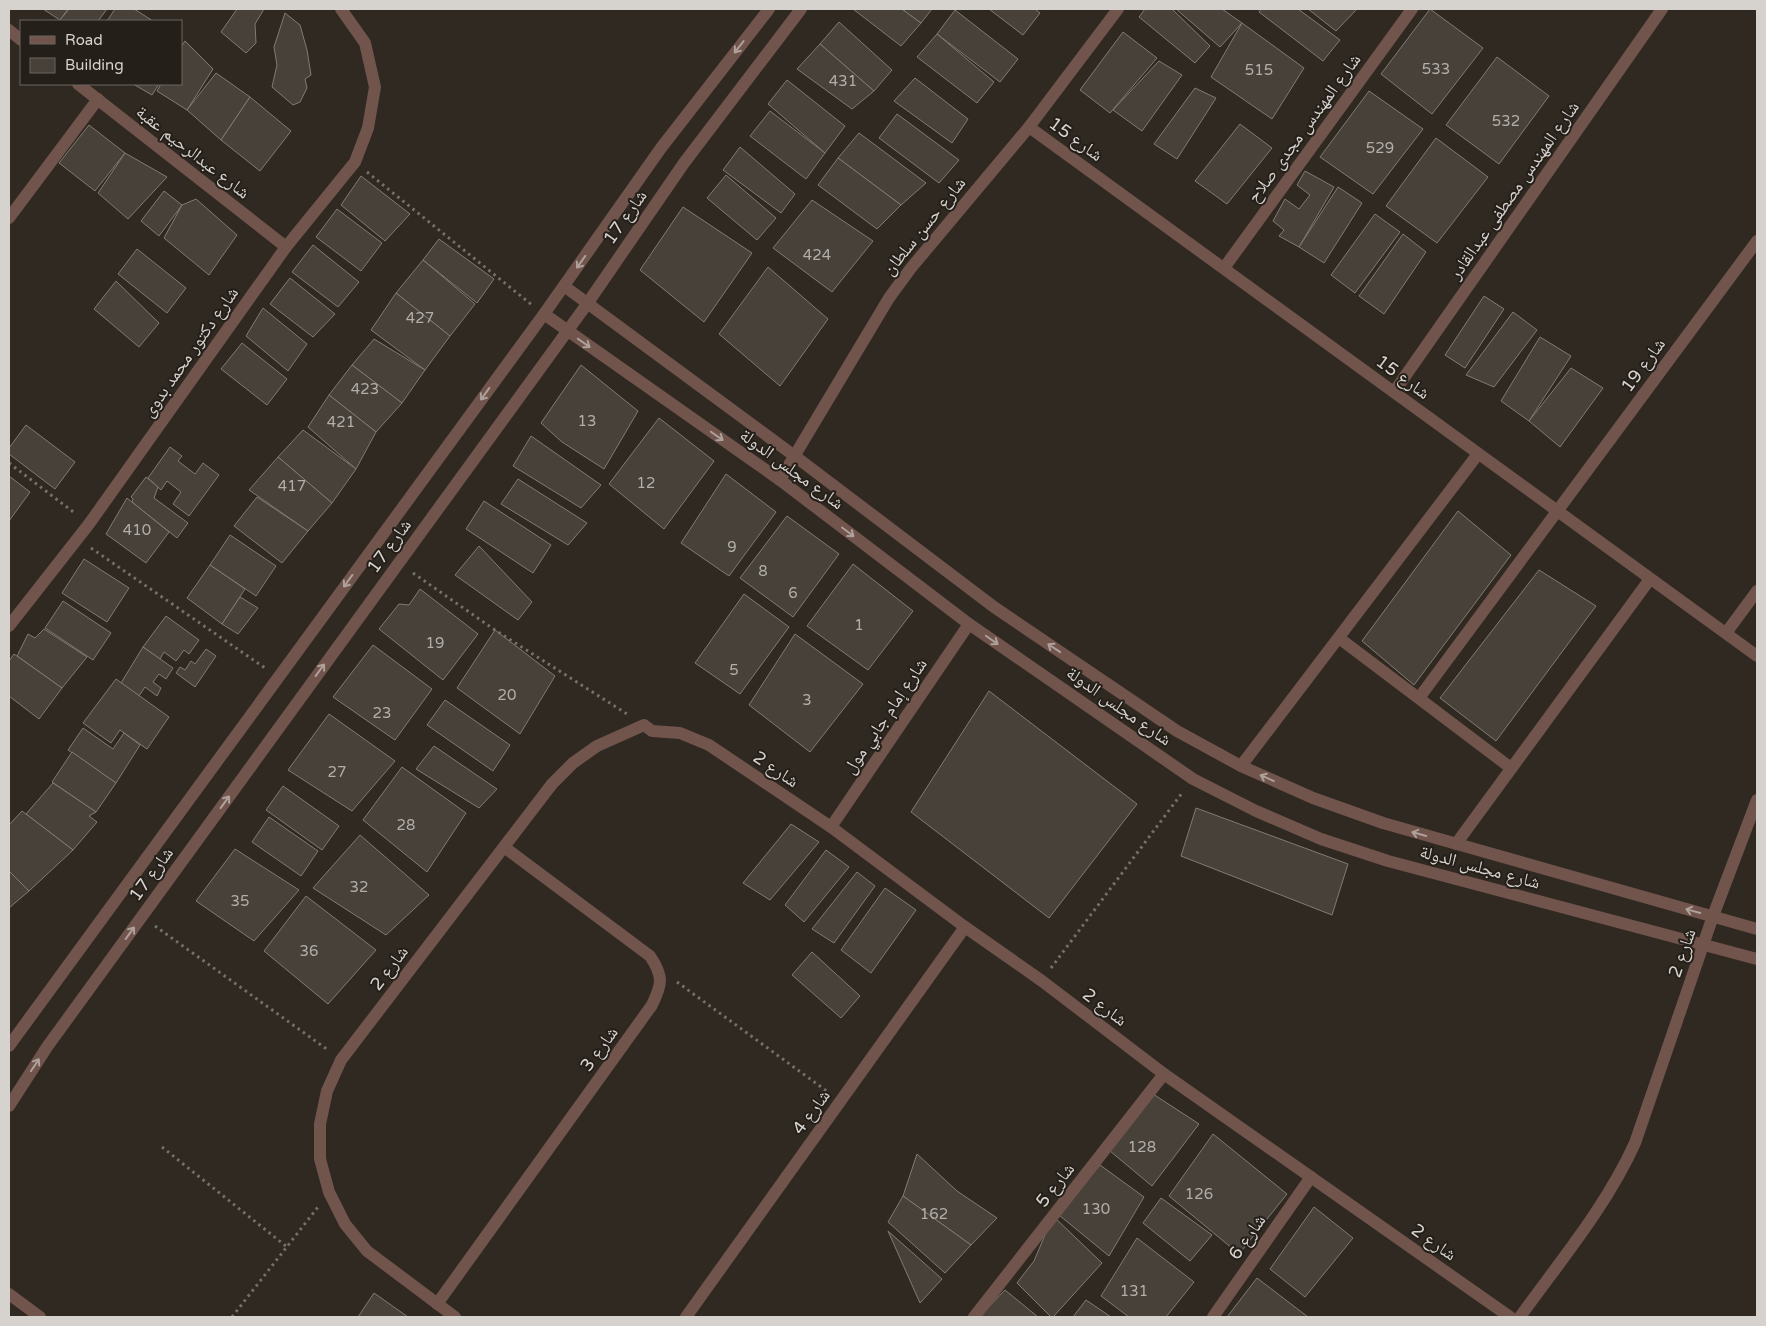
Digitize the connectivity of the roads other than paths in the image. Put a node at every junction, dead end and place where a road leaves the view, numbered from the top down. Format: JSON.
{"nodes":[{"id":1,"x":341,"y":9,"type":"edge"},
{"id":2,"x":769,"y":9,"type":"edge"},
{"id":3,"x":801,"y":9,"type":"edge"},
{"id":4,"x":1118,"y":9,"type":"edge"},
{"id":5,"x":1412,"y":9,"type":"edge"},
{"id":6,"x":1662,"y":9,"type":"edge"},
{"id":7,"x":9,"y":30,"type":"edge"},
{"id":8,"x":20,"y":39,"type":"edge"},
{"id":9,"x":79,"y":85,"type":"edge"},
{"id":10,"x":98,"y":99,"type":"junction"},
{"id":11,"x":1029,"y":127,"type":"junction"},
{"id":12,"x":9,"y":218,"type":"edge"},
{"id":13,"x":1757,"y":241,"type":"edge"},
{"id":14,"x":286,"y":247,"type":"junction"},
{"id":15,"x":1224,"y":268,"type":"junction"},
{"id":16,"x":564,"y":286,"type":"junction"},
{"id":17,"x":587,"y":304,"type":"junction"},
{"id":18,"x":544,"y":314,"type":"junction"},
{"id":19,"x":567,"y":331,"type":"junction"},
{"id":20,"x":1394,"y":392,"type":"junction"},
{"id":21,"x":1478,"y":454,"type":"junction"},
{"id":22,"x":796,"y":457,"type":"junction"},
{"id":23,"x":780,"y":480,"type":"junction"},
{"id":24,"x":1558,"y":511,"type":"junction"},
{"id":25,"x":1650,"y":579,"type":"junction"},
{"id":26,"x":1757,"y":591,"type":"edge"},
{"id":27,"x":969,"y":624,"type":"junction"},
{"id":28,"x":9,"y":626,"type":"edge"},
{"id":29,"x":1726,"y":633,"type":"junction"},
{"id":30,"x":1339,"y":638,"type":"junction"},
{"id":31,"x":1757,"y":656,"type":"edge"},
{"id":32,"x":1419,"y":698,"type":"junction"},
{"id":33,"x":1241,"y":766,"type":"junction"},
{"id":34,"x":1511,"y":768,"type":"junction"},
{"id":35,"x":1757,"y":800,"type":"edge"},
{"id":36,"x":831,"y":827,"type":"junction"},
{"id":37,"x":1456,"y":844,"type":"junction"},
{"id":38,"x":504,"y":846,"type":"junction"},
{"id":39,"x":1713,"y":916,"type":"junction"},
{"id":40,"x":965,"y":927,"type":"junction"},
{"id":41,"x":1757,"y":929,"type":"edge"},
{"id":42,"x":1704,"y":945,"type":"junction"},
{"id":43,"x":1757,"y":959,"type":"edge"},
{"id":44,"x":9,"y":1046,"type":"edge"},
{"id":45,"x":1164,"y":1074,"type":"junction"},
{"id":46,"x":9,"y":1106,"type":"edge"},
{"id":47,"x":1311,"y":1177,"type":"junction"},
{"id":48,"x":9,"y":1294,"type":"edge"},
{"id":49,"x":437,"y":1304,"type":"junction"},
{"id":50,"x":40,"y":1317,"type":"edge"},
{"id":51,"x":455,"y":1317,"type":"edge"},
{"id":52,"x":686,"y":1317,"type":"edge"},
{"id":53,"x":974,"y":1317,"type":"edge"},
{"id":54,"x":1212,"y":1317,"type":"edge"},
{"id":55,"x":1510,"y":1317,"type":"edge"},
{"id":56,"x":1520,"y":1317,"type":"edge"}],
"edges":[{"from":1,"to":14,"type":"street","name":"شارع دكتور محمد بدوى"},
{"from":2,"to":16,"type":"street","name":"شارع 17","one_way":true},
{"from":3,"to":17,"type":"street","name":"شارع 17"},
{"from":4,"to":11,"type":"street","name":"شارع حسن سلطان"},
{"from":5,"to":15,"type":"street","name":"شارع المهندس مجدى صلاح"},
{"from":6,"to":20,"type":"street","name":"شارع المهندس مصطفى عبدالقادر"},
{"from":7,"to":8,"type":"street"},
{"from":9,"to":10,"type":"street","name":"شارع عبدالرحيم عقبة"},
{"from":10,"to":12,"type":"street"},
{"from":10,"to":14,"type":"street","name":"شارع عبدالرحيم عقبة"},
{"from":11,"to":15,"type":"street","name":"شارع 15"},
{"from":11,"to":22,"type":"street","name":"شارع حسن سلطان"},
{"from":13,"to":24,"type":"street","name":"شارع 19"},
{"from":14,"to":28,"type":"street","name":"شارع دكتور محمد بدوى"},
{"from":15,"to":20,"type":"street","name":"شارع 15"},
{"from":16,"to":17,"type":"street","name":"شارع مجلس الدولة"},
{"from":16,"to":18,"type":"street","name":"شارع 17"},
{"from":17,"to":19,"type":"street","name":"شارع 17"},
{"from":17,"to":22,"type":"street","name":"شارع مجلس الدولة"},
{"from":18,"to":19,"type":"street","name":"شارع مجلس الدولة"},
{"from":18,"to":44,"type":"street","name":"شارع 17","one_way":true},
{"from":19,"to":23,"type":"street","name":"شارع مجلس الدولة","one_way":true},
{"from":46,"to":19,"type":"street","name":"شارع 17","one_way":true},
{"from":20,"to":21,"type":"street","name":"شارع 15"},
{"from":21,"to":24,"type":"street","name":"شارع 15"},
{"from":21,"to":30,"type":"street"},
{"from":22,"to":23,"type":"street","name":"شارع حسن سلطان"},
{"from":33,"to":22,"type":"street","name":"شارع مجلس الدولة","one_way":true},
{"from":23,"to":27,"type":"street","name":"شارع مجلس الدولة","one_way":true},
{"from":24,"to":25,"type":"street","name":"شارع 15"},
{"from":24,"to":32,"type":"street","name":"شارع 19"},
{"from":25,"to":29,"type":"street","name":"شارع 15"},
{"from":25,"to":34,"type":"street"},
{"from":26,"to":29,"type":"street"},
{"from":27,"to":36,"type":"street","name":"شارع إمام جابي مول"},
{"from":27,"to":42,"type":"street","name":"شارع مجلس الدولة","one_way":true},
{"from":29,"to":31,"type":"street","name":"شارع 15"},
{"from":30,"to":32,"type":"street"},
{"from":30,"to":33,"type":"street"},
{"from":32,"to":34,"type":"street"},
{"from":37,"to":33,"type":"street","name":"شارع مجلس الدولة","one_way":true},
{"from":34,"to":37,"type":"street"},
{"from":35,"to":39,"type":"street","name":"شارع 2"},
{"from":36,"to":38,"type":"street","name":"شارع 2"},
{"from":36,"to":40,"type":"street","name":"شارع 2"},
{"from":39,"to":37,"type":"street","name":"شارع مجلس الدولة","one_way":true},
{"from":38,"to":49,"type":"street","name":"شارع 2"},
{"from":38,"to":49,"type":"street","name":"شارع 3"},
{"from":39,"to":41,"type":"street","name":"شارع مجلس الدولة"},
{"from":39,"to":42,"type":"street","name":"شارع 2"},
{"from":40,"to":45,"type":"street","name":"شارع 2"},
{"from":40,"to":52,"type":"street","name":"شارع 4"},
{"from":42,"to":43,"type":"street","name":"شارع مجلس الدولة"},
{"from":42,"to":56,"type":"street","name":"شارع 2"},
{"from":45,"to":47,"type":"street","name":"شارع 2"},
{"from":45,"to":53,"type":"street","name":"شارع 5"},
{"from":47,"to":54,"type":"street","name":"شارع 6"},
{"from":47,"to":55,"type":"street","name":"شارع 2"},
{"from":48,"to":50,"type":"street"},
{"from":49,"to":51,"type":"street","name":"شارع 2"}]}
